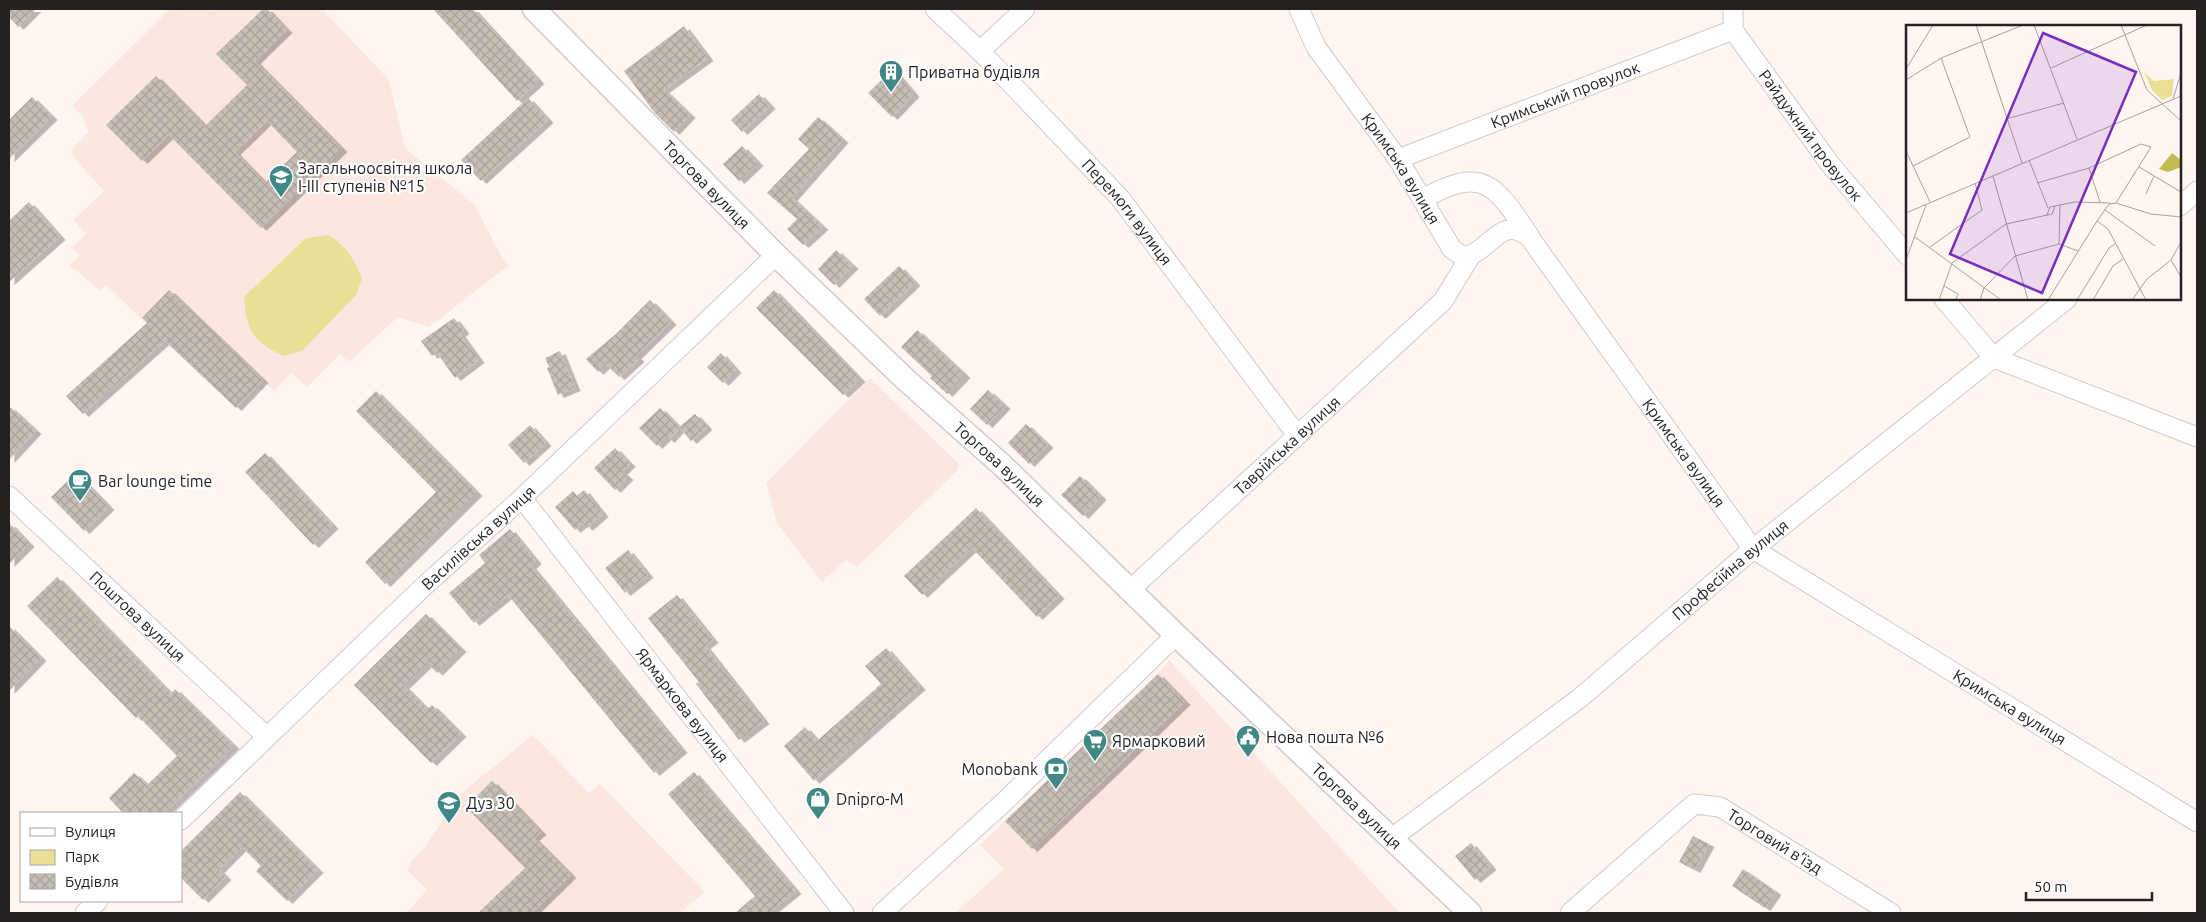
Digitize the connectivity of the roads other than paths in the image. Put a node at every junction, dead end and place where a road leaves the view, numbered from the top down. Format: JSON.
{"nodes":[{"id":1,"x":534,"y":9,"type":"edge"},
{"id":2,"x":935,"y":9,"type":"edge"},
{"id":3,"x":1025,"y":9,"type":"edge"},
{"id":4,"x":1299,"y":9,"type":"edge"},
{"id":5,"x":1733,"y":9,"type":"edge"},
{"id":6,"x":1733,"y":30,"type":"junction"},
{"id":7,"x":980,"y":51,"type":"junction"},
{"id":8,"x":1398,"y":159,"type":"junction"},
{"id":9,"x":2197,"y":191,"type":"edge"},
{"id":10,"x":1423,"y":199,"type":"junction"},
{"id":11,"x":2181,"y":205,"type":"edge"},
{"id":12,"x":1530,"y":238,"type":"junction"},
{"id":13,"x":1447,"y":242,"type":"junction"},
{"id":14,"x":1906,"y":254,"type":"edge"},
{"id":15,"x":776,"y":255,"type":"junction"},
{"id":16,"x":1471,"y":255,"type":"junction"},
{"id":17,"x":1945,"y":300,"type":"edge"},
{"id":18,"x":2066,"y":300,"type":"edge"},
{"id":19,"x":1443,"y":301,"type":"junction"},
{"id":20,"x":1994,"y":358,"type":"junction"},
{"id":21,"x":1297,"y":435,"type":"junction"},
{"id":22,"x":2197,"y":437,"type":"edge"},
{"id":23,"x":9,"y":496,"type":"edge"},
{"id":24,"x":522,"y":498,"type":"junction"},
{"id":25,"x":1753,"y":549,"type":"junction"},
{"id":26,"x":1131,"y":589,"type":"junction"},
{"id":27,"x":1176,"y":635,"type":"junction"},
{"id":28,"x":267,"y":737,"type":"junction"},
{"id":29,"x":182,"y":819,"type":"edge"},
{"id":30,"x":2197,"y":822,"type":"edge"},
{"id":31,"x":1392,"y":838,"type":"junction"},
{"id":32,"x":97,"y":902,"type":"edge"},
{"id":33,"x":85,"y":913,"type":"edge"},
{"id":34,"x":844,"y":913,"type":"edge"},
{"id":35,"x":882,"y":913,"type":"edge"},
{"id":36,"x":1470,"y":913,"type":"edge"},
{"id":37,"x":1570,"y":913,"type":"edge"},
{"id":38,"x":1891,"y":913,"type":"edge"}],
"edges":[{"from":1,"to":15,"type":"street","name":"Торгова вулиця"},
{"from":2,"to":7,"type":"street","name":"Перемоги вулиця"},
{"from":3,"to":7,"type":"street"},
{"from":4,"to":8,"type":"street","name":"Кримська вулиця"},
{"from":5,"to":6,"type":"street"},
{"from":6,"to":8,"type":"street","name":"Кримський провулок"},
{"from":6,"to":14,"type":"street","name":"Райдужний провулок"},
{"from":7,"to":21,"type":"street","name":"Перемоги вулиця"},
{"from":8,"to":10,"type":"street","name":"Кримська вулиця"},
{"from":9,"to":11,"type":"street"},
{"from":10,"to":12,"type":"street","name":"Кримська вулиця"},
{"from":10,"to":13,"type":"street","name":"Кримська вулиця"},
{"from":12,"to":16,"type":"street"},
{"from":12,"to":25,"type":"street","name":"Кримська вулиця"},
{"from":13,"to":16,"type":"street","name":"Кримська вулиця"},
{"from":13,"to":19,"type":"street"},
{"from":15,"to":24,"type":"street","name":"Василівська вулиця"},
{"from":15,"to":26,"type":"street","name":"Торгова вулиця"},
{"from":16,"to":19,"type":"street","name":"Таврійська вулиця"},
{"from":17,"to":20,"type":"street"},
{"from":18,"to":20,"type":"street","name":"Професійна вулиця"},
{"from":19,"to":21,"type":"street","name":"Таврійська вулиця"},
{"from":20,"to":22,"type":"street"},
{"from":20,"to":25,"type":"street","name":"Професійна вулиця"},
{"from":21,"to":26,"type":"street","name":"Таврійська вулиця"},
{"from":23,"to":28,"type":"street","name":"Поштова вулиця"},
{"from":24,"to":28,"type":"street","name":"Василівська вулиця"},
{"from":24,"to":34,"type":"street","name":"Ярмаркова вулиця"},
{"from":25,"to":30,"type":"street","name":"Кримська вулиця"},
{"from":25,"to":31,"type":"street","name":"Професійна вулиця"},
{"from":26,"to":27,"type":"street","name":"Торгова вулиця"},
{"from":27,"to":31,"type":"street","name":"Торгова вулиця"},
{"from":27,"to":35,"type":"street"},
{"from":28,"to":29,"type":"street","name":"Василівська вулиця"},
{"from":31,"to":36,"type":"street","name":"Торгова вулиця"},
{"from":32,"to":33,"type":"street"},
{"from":37,"to":38,"type":"street","name":"Торговий в’їзд"}]}
